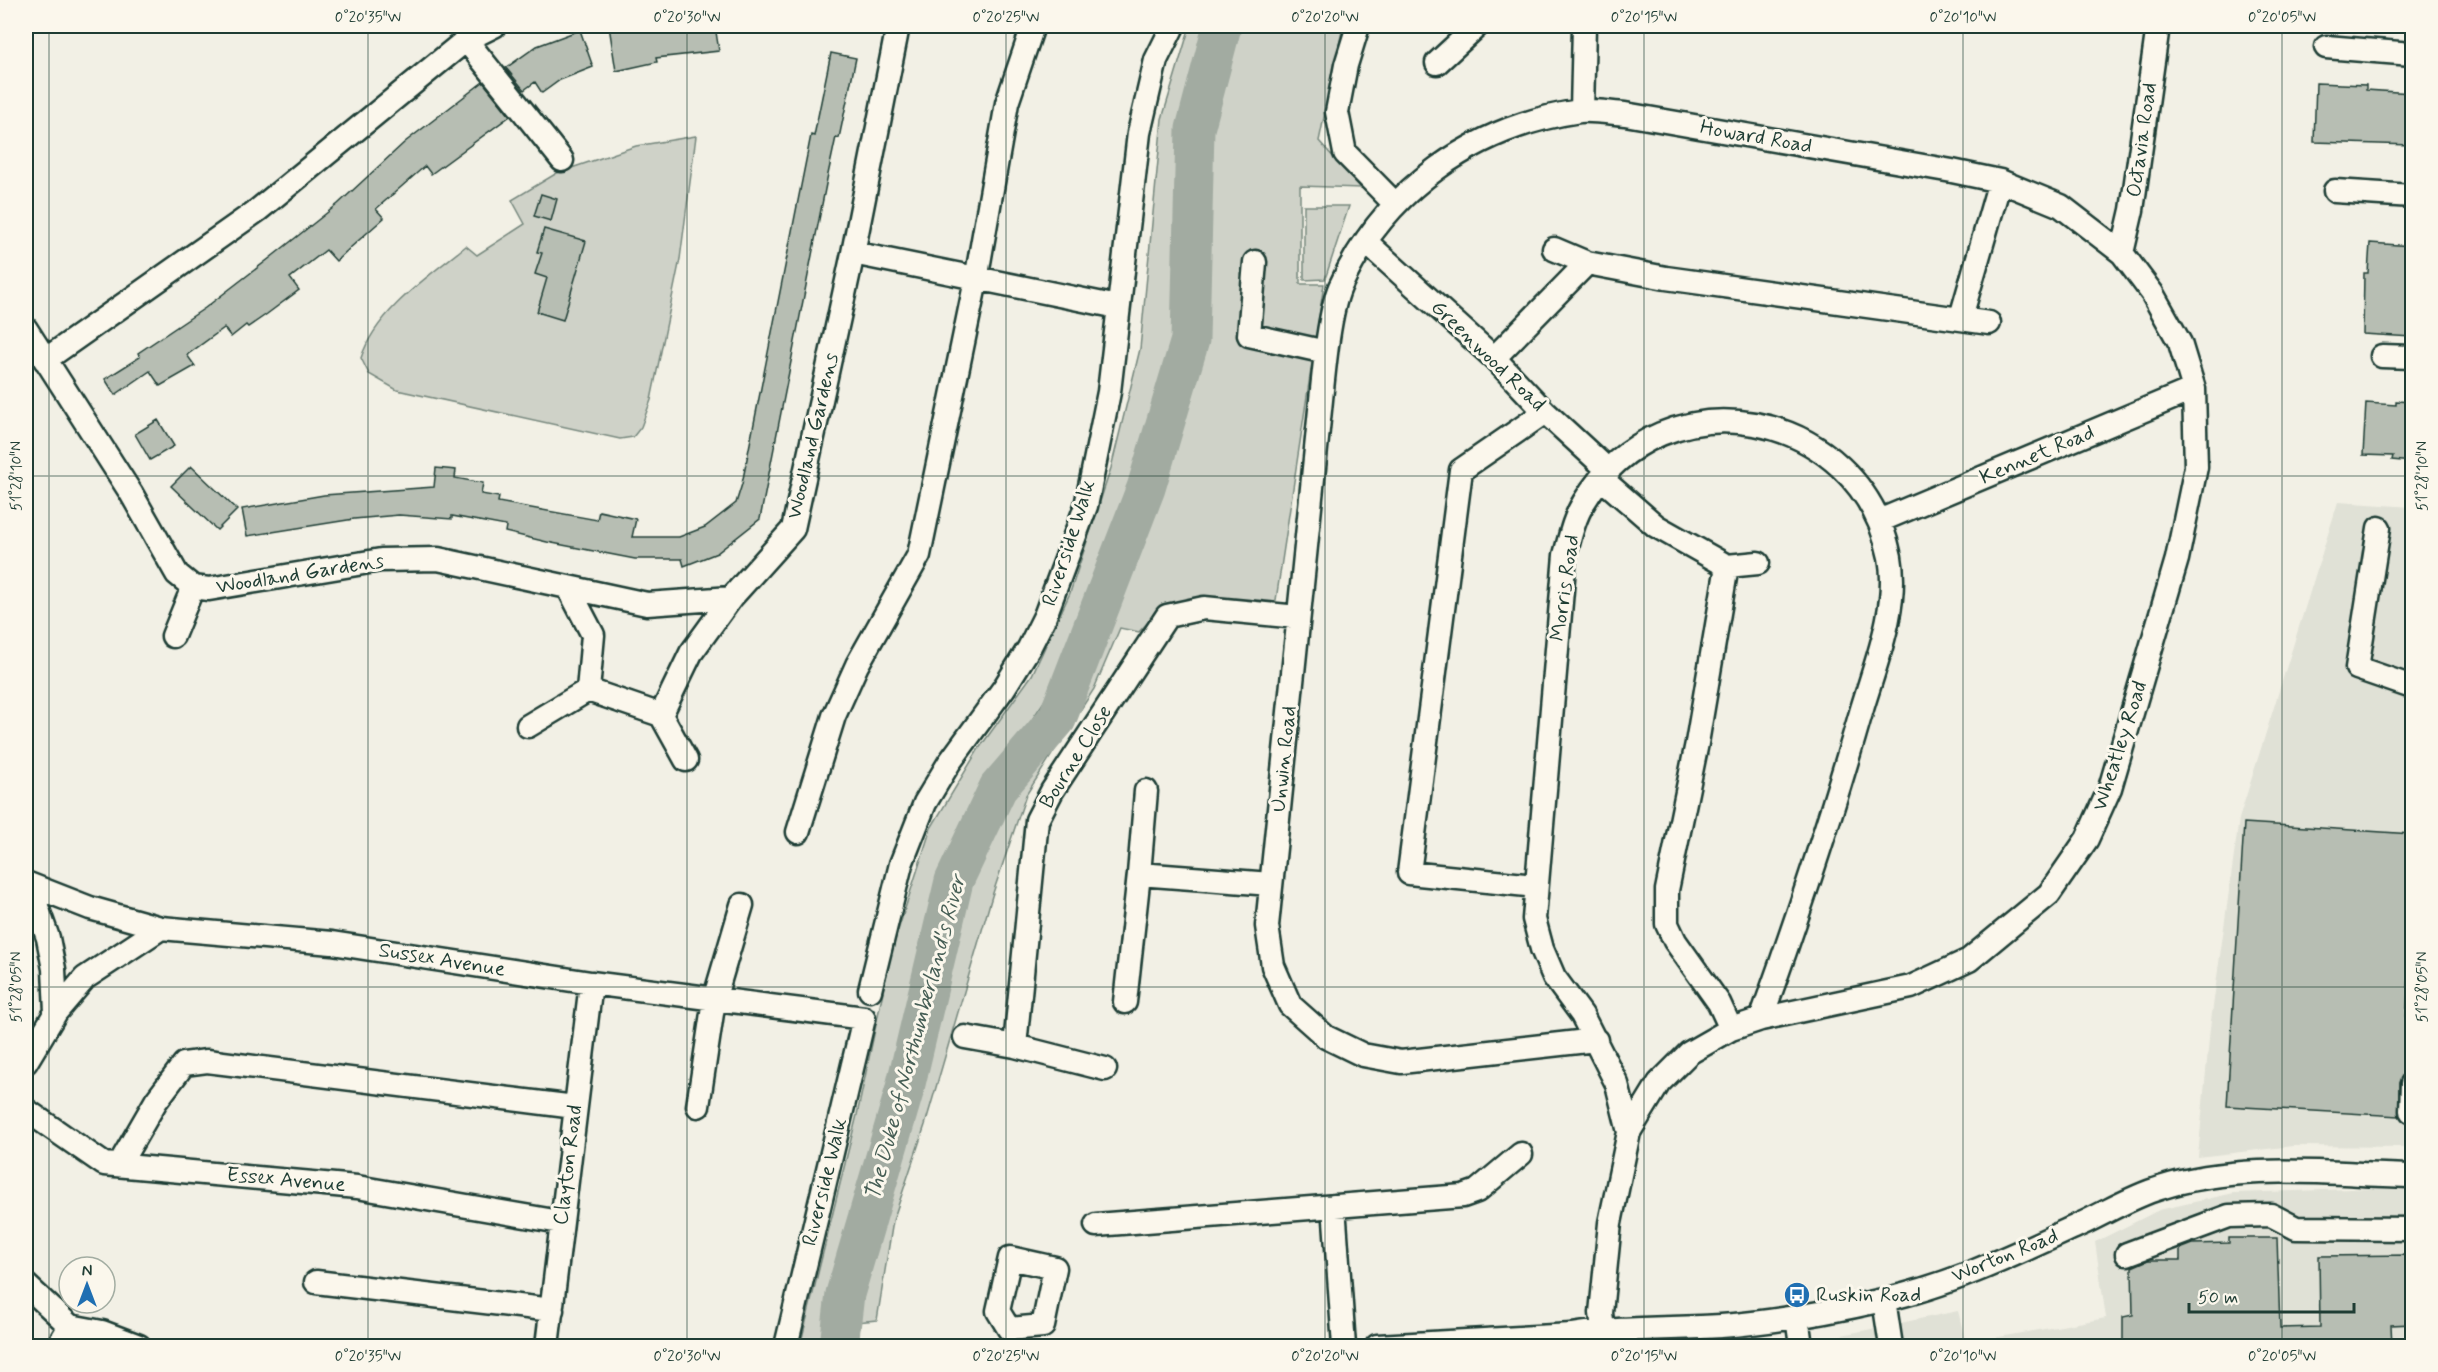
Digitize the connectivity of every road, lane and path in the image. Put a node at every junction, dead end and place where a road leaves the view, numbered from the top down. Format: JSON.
{"nodes":[{"id":1,"x":494,"y":26,"type":"edge"},
{"id":2,"x":898,"y":26,"type":"edge"},
{"id":3,"x":1033,"y":26,"type":"edge"},
{"id":4,"x":1173,"y":26,"type":"edge"},
{"id":5,"x":1358,"y":26,"type":"edge"},
{"id":6,"x":1477,"y":26,"type":"edge"},
{"id":7,"x":1584,"y":26,"type":"edge"},
{"id":8,"x":2158,"y":26,"type":"edge"},
{"id":9,"x":466,"y":40,"type":"junction"},
{"id":10,"x":2326,"y":47,"type":"dead end"},
{"id":11,"x":2412,"y":54,"type":"edge"},
{"id":12,"x":1437,"y":63,"type":"dead end"},
{"id":13,"x":1582,"y":111,"type":"junction"},
{"id":14,"x":562,"y":160,"type":"dead end"},
{"id":15,"x":2000,"y":181,"type":"junction"},
{"id":16,"x":2335,"y":191,"type":"dead end"},
{"id":17,"x":2412,"y":196,"type":"edge"},
{"id":18,"x":1395,"y":204,"type":"junction"},
{"id":19,"x":1366,"y":242,"type":"junction"},
{"id":20,"x":1554,"y":249,"type":"dead end"},
{"id":21,"x":853,"y":253,"type":"junction"},
{"id":22,"x":2122,"y":253,"type":"junction"},
{"id":23,"x":1255,"y":262,"type":"dead end"},
{"id":24,"x":1587,"y":263,"type":"junction"},
{"id":25,"x":976,"y":280,"type":"junction"},
{"id":26,"x":1118,"y":308,"type":"junction"},
{"id":27,"x":1961,"y":317,"type":"junction"},
{"id":28,"x":1989,"y":323,"type":"dead end"},
{"id":29,"x":26,"y":329,"type":"edge"},
{"id":30,"x":1326,"y":352,"type":"junction"},
{"id":31,"x":2382,"y":356,"type":"dead end"},
{"id":32,"x":2412,"y":357,"type":"edge"},
{"id":33,"x":1494,"y":358,"type":"junction"},
{"id":34,"x":45,"y":360,"type":"junction"},
{"id":35,"x":2194,"y":389,"type":"junction"},
{"id":36,"x":1545,"y":412,"type":"junction"},
{"id":37,"x":1606,"y":475,"type":"junction"},
{"id":38,"x":1879,"y":521,"type":"junction"},
{"id":39,"x":2379,"y":528,"type":"dead end"},
{"id":40,"x":1758,"y":563,"type":"dead end"},
{"id":41,"x":1727,"y":566,"type":"junction"},
{"id":42,"x":193,"y":587,"type":"junction"},
{"id":43,"x":567,"y":587,"type":"junction"},
{"id":44,"x":731,"y":598,"type":"junction"},
{"id":45,"x":1298,"y":617,"type":"junction"},
{"id":46,"x":173,"y":636,"type":"dead end"},
{"id":47,"x":2412,"y":687,"type":"edge"},
{"id":48,"x":588,"y":690,"type":"junction"},
{"id":49,"x":661,"y":715,"type":"junction"},
{"id":50,"x":528,"y":726,"type":"dead end"},
{"id":51,"x":686,"y":760,"type":"dead end"},
{"id":52,"x":1146,"y":791,"type":"dead end"},
{"id":53,"x":798,"y":832,"type":"dead end"},
{"id":54,"x":1139,"y":874,"type":"junction"},
{"id":55,"x":1271,"y":884,"type":"junction"},
{"id":56,"x":28,"y":885,"type":"edge"},
{"id":57,"x":1535,"y":886,"type":"junction"},
{"id":58,"x":742,"y":905,"type":"dead end"},
{"id":59,"x":161,"y":928,"type":"junction"},
{"id":60,"x":591,"y":983,"type":"junction"},
{"id":61,"x":870,"y":990,"type":"dead end"},
{"id":62,"x":714,"y":1000,"type":"junction"},
{"id":63,"x":1125,"y":1002,"type":"dead end"},
{"id":64,"x":56,"y":1012,"type":"junction"},
{"id":65,"x":864,"y":1018,"type":"joint"},
{"id":66,"x":1761,"y":1019,"type":"junction"},
{"id":67,"x":1731,"y":1029,"type":"junction"},
{"id":68,"x":965,"y":1037,"type":"dead end"},
{"id":69,"x":1596,"y":1040,"type":"junction"},
{"id":70,"x":1015,"y":1046,"type":"junction"},
{"id":71,"x":26,"y":1062,"type":"edge"},
{"id":72,"x":1105,"y":1069,"type":"dead end"},
{"id":73,"x":2412,"y":1084,"type":"edge"},
{"id":74,"x":698,"y":1106,"type":"dead end"},
{"id":75,"x":575,"y":1107,"type":"junction"},
{"id":76,"x":26,"y":1110,"type":"edge"},
{"id":77,"x":2410,"y":1111,"type":"dead end"},
{"id":78,"x":1629,"y":1132,"type":"junction"},
{"id":79,"x":1521,"y":1154,"type":"dead end"},
{"id":80,"x":119,"y":1165,"type":"junction"},
{"id":81,"x":2412,"y":1176,"type":"edge"},
{"id":82,"x":1334,"y":1206,"type":"junction"},
{"id":83,"x":560,"y":1222,"type":"junction"},
{"id":84,"x":1096,"y":1225,"type":"dead end"},
{"id":85,"x":2412,"y":1228,"type":"edge"},
{"id":86,"x":2127,"y":1254,"type":"dead end"},
{"id":87,"x":316,"y":1282,"type":"dead end"},
{"id":88,"x":26,"y":1285,"type":"edge"},
{"id":89,"x":1884,"y":1300,"type":"junction"},
{"id":90,"x":552,"y":1310,"type":"junction"},
{"id":91,"x":1797,"y":1317,"type":"junction"},
{"id":92,"x":70,"y":1326,"type":"junction"},
{"id":93,"x":1603,"y":1330,"type":"junction"},
{"id":94,"x":1681,"y":1337,"type":"edge"},
{"id":95,"x":58,"y":1347,"type":"edge"},
{"id":96,"x":138,"y":1347,"type":"edge"},
{"id":97,"x":547,"y":1347,"type":"edge"},
{"id":98,"x":786,"y":1347,"type":"edge"},
{"id":99,"x":1344,"y":1347,"type":"edge"},
{"id":100,"x":1377,"y":1347,"type":"edge"},
{"id":101,"x":1801,"y":1347,"type":"edge"},
{"id":102,"x":1891,"y":1347,"type":"edge"}],
"edges":[{"from":1,"to":9,"type":"street"},
{"from":2,"to":21,"type":"street","name":"Woodland Gardens"},
{"from":3,"to":25,"type":"street"},
{"from":4,"to":26,"type":"street","name":"Riverside Walk"},
{"from":5,"to":18,"type":"street"},
{"from":6,"to":12,"type":"street"},
{"from":7,"to":13,"type":"street"},
{"from":8,"to":22,"type":"street","name":"Octavia Road"},
{"from":9,"to":14,"type":"street"},
{"from":9,"to":34,"type":"street"},
{"from":10,"to":11,"type":"street"},
{"from":13,"to":15,"type":"street","name":"Howard Road"},
{"from":13,"to":18,"type":"street","name":"Howard Road"},
{"from":15,"to":22,"type":"street","name":"Howard Road"},
{"from":15,"to":27,"type":"street"},
{"from":16,"to":17,"type":"street"},
{"from":18,"to":19,"type":"street","name":"Unwin Road"},
{"from":19,"to":30,"type":"street","name":"Unwin Road"},
{"from":19,"to":33,"type":"street","name":"Greenwood Road"},
{"from":20,"to":24,"type":"street"},
{"from":21,"to":25,"type":"street"},
{"from":21,"to":44,"type":"street","name":"Woodland Gardens"},
{"from":22,"to":35,"type":"street","name":"Wheatley Road"},
{"from":23,"to":30,"type":"street"},
{"from":24,"to":27,"type":"street"},
{"from":24,"to":33,"type":"street"},
{"from":25,"to":26,"type":"street"},
{"from":25,"to":53,"type":"street"},
{"from":26,"to":61,"type":"street","name":"Riverside Walk"},
{"from":27,"to":28,"type":"street"},
{"from":29,"to":34,"type":"street","name":"Woodland Gardens"},
{"from":30,"to":45,"type":"street","name":"Unwin Road"},
{"from":31,"to":32,"type":"street"},
{"from":33,"to":36,"type":"street","name":"Greenwood Road"},
{"from":34,"to":42,"type":"street","name":"Woodland Gardens"},
{"from":35,"to":38,"type":"street","name":"Kennet Road"},
{"from":35,"to":66,"type":"street","name":"Wheatley Road"},
{"from":36,"to":37,"type":"street","name":"Greenwood Road"},
{"from":36,"to":57,"type":"street"},
{"from":37,"to":38,"type":"street","name":"Morris Road"},
{"from":37,"to":41,"type":"street","name":"Greenwood Road"},
{"from":37,"to":57,"type":"street","name":"Morris Road"},
{"from":38,"to":66,"type":"street","name":"Morris Road"},
{"from":39,"to":47,"type":"street"},
{"from":40,"to":41,"type":"street"},
{"from":41,"to":67,"type":"street"},
{"from":42,"to":43,"type":"street","name":"Woodland Gardens"},
{"from":42,"to":46,"type":"street"},
{"from":43,"to":44,"type":"street","name":"Woodland Gardens"},
{"from":43,"to":48,"type":"street"},
{"from":44,"to":49,"type":"street","name":"Woodland Gardens"},
{"from":45,"to":55,"type":"street","name":"Unwin Road"},
{"from":45,"to":70,"type":"street","name":"Bourne Close"},
{"from":48,"to":49,"type":"street"},
{"from":48,"to":50,"type":"street"},
{"from":49,"to":51,"type":"street"},
{"from":52,"to":54,"type":"street"},
{"from":54,"to":55,"type":"street"},
{"from":54,"to":63,"type":"street"},
{"from":55,"to":69,"type":"street","name":"Unwin Road"},
{"from":56,"to":59,"type":"street","name":"Sussex Avenue"},
{"from":56,"to":64,"type":"street"},
{"from":57,"to":69,"type":"street","name":"Morris Road"},
{"from":58,"to":62,"type":"street"},
{"from":59,"to":60,"type":"street","name":"Sussex Avenue"},
{"from":59,"to":64,"type":"street"},
{"from":60,"to":62,"type":"street","name":"Sussex Avenue"},
{"from":60,"to":75,"type":"street","name":"Clayton Road"},
{"from":62,"to":65,"type":"street","name":"Sussex Avenue"},
{"from":62,"to":74,"type":"street"},
{"from":64,"to":71,"type":"street"},
{"from":65,"to":98,"type":"street","name":"Riverside Walk"},
{"from":66,"to":67,"type":"street","name":"Wheatley Road"},
{"from":67,"to":78,"type":"street","name":"Wheatley Road"},
{"from":68,"to":70,"type":"street"},
{"from":69,"to":78,"type":"street"},
{"from":70,"to":72,"type":"street"},
{"from":73,"to":77,"type":"street"},
{"from":75,"to":80,"type":"street"},
{"from":75,"to":83,"type":"street","name":"Clayton Road"},
{"from":76,"to":80,"type":"street","name":"Essex Avenue"},
{"from":78,"to":93,"type":"street"},
{"from":79,"to":82,"type":"street"},
{"from":80,"to":83,"type":"street","name":"Essex Avenue"},
{"from":81,"to":89,"type":"street","name":"Worton Road"},
{"from":82,"to":84,"type":"street"},
{"from":82,"to":99,"type":"street"},
{"from":83,"to":90,"type":"street","name":"Clayton Road"},
{"from":85,"to":86,"type":"street"},
{"from":87,"to":90,"type":"street"},
{"from":88,"to":92,"type":"street"},
{"from":89,"to":91,"type":"street","name":"Worton Road"},
{"from":89,"to":102,"type":"street"},
{"from":90,"to":97,"type":"street","name":"Clayton Road"},
{"from":91,"to":94,"type":"street","name":"Worton Road"},
{"from":91,"to":101,"type":"street"},
{"from":92,"to":95,"type":"street"},
{"from":92,"to":96,"type":"street"},
{"from":93,"to":94,"type":"street","name":"Worton Road"},
{"from":93,"to":100,"type":"street","name":"Worton Road"}]}
